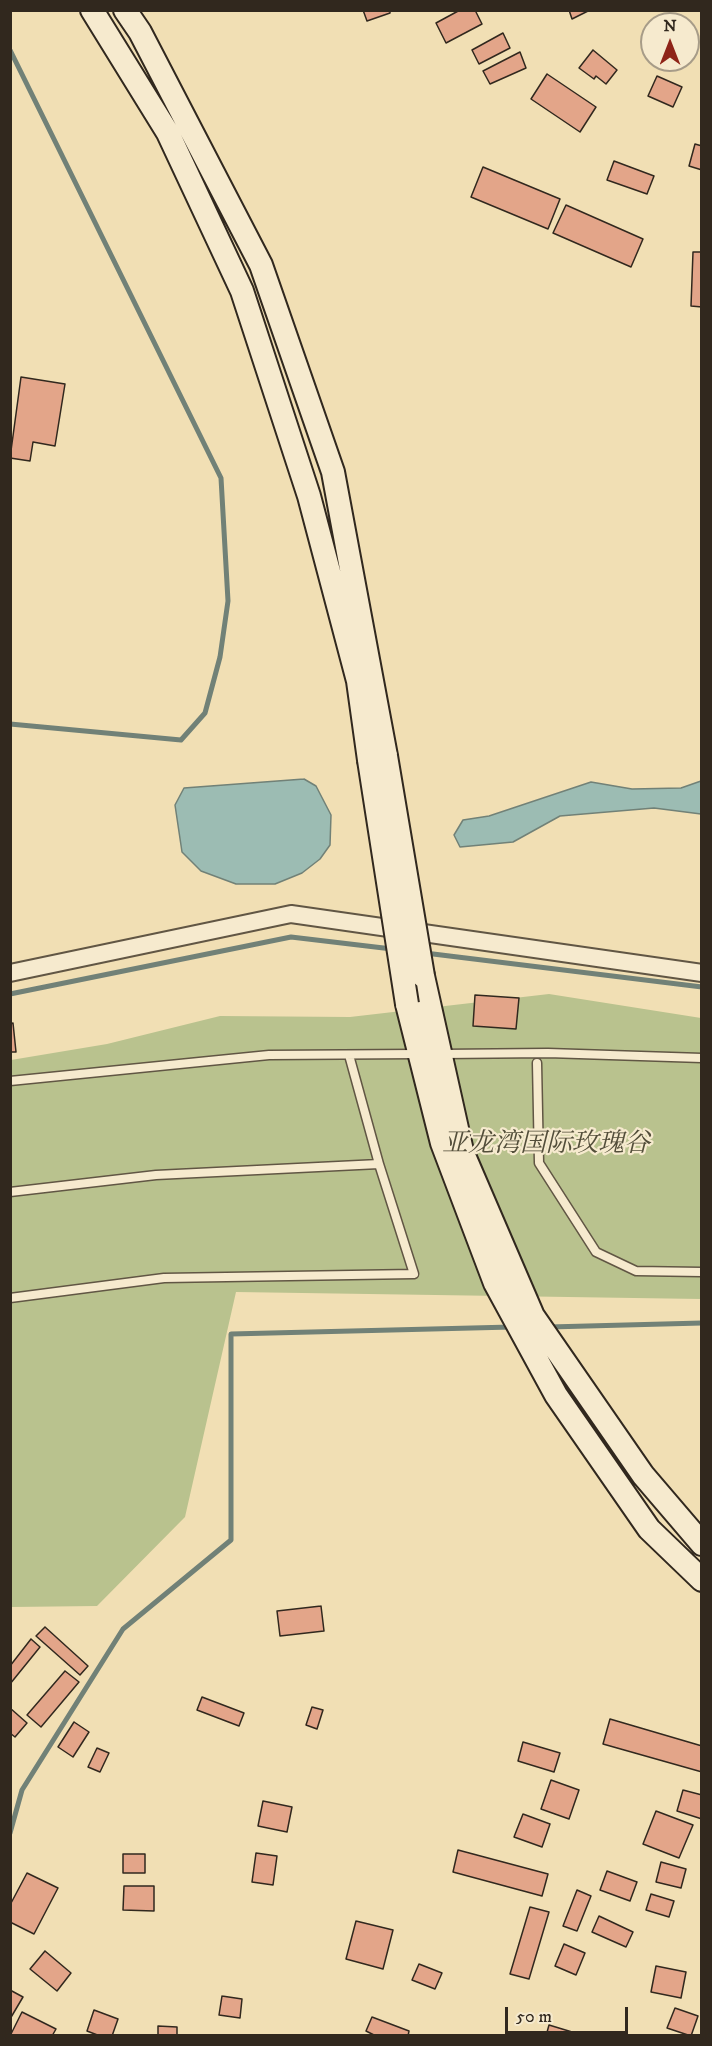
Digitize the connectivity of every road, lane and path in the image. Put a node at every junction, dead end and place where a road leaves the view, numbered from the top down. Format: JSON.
{"nodes":[{"id":1,"x":92,"y":10,"type":"edge"},
{"id":2,"x":125,"y":10,"type":"edge"},
{"id":3,"x":378,"y":758,"type":"junction"},
{"id":4,"x":10,"y":973,"type":"edge"},
{"id":5,"x":702,"y":973,"type":"edge"},
{"id":6,"x":349,"y":1054,"type":"junction"},
{"id":7,"x":702,"y":1058,"type":"edge"},
{"id":8,"x":537,"y":1063,"type":"dead end"},
{"id":9,"x":10,"y":1081,"type":"edge"},
{"id":10,"x":379,"y":1164,"type":"junction"},
{"id":11,"x":10,"y":1192,"type":"edge"},
{"id":12,"x":702,"y":1272,"type":"edge"},
{"id":13,"x":10,"y":1298,"type":"edge"},
{"id":14,"x":702,"y":1544,"type":"edge"},
{"id":15,"x":702,"y":1580,"type":"edge"}],
"edges":[{"from":1,"to":3,"type":"main road"},
{"from":2,"to":3,"type":"main road"},
{"from":3,"to":14,"type":"main road","bridge":true},
{"from":3,"to":15,"type":"main road","bridge":true},
{"from":4,"to":5,"type":"street"},
{"from":6,"to":7,"type":"lane"},
{"from":6,"to":9,"type":"lane"},
{"from":6,"to":10,"type":"lane"},
{"from":8,"to":12,"type":"lane"},
{"from":10,"to":11,"type":"lane"},
{"from":10,"to":13,"type":"lane"}]}
